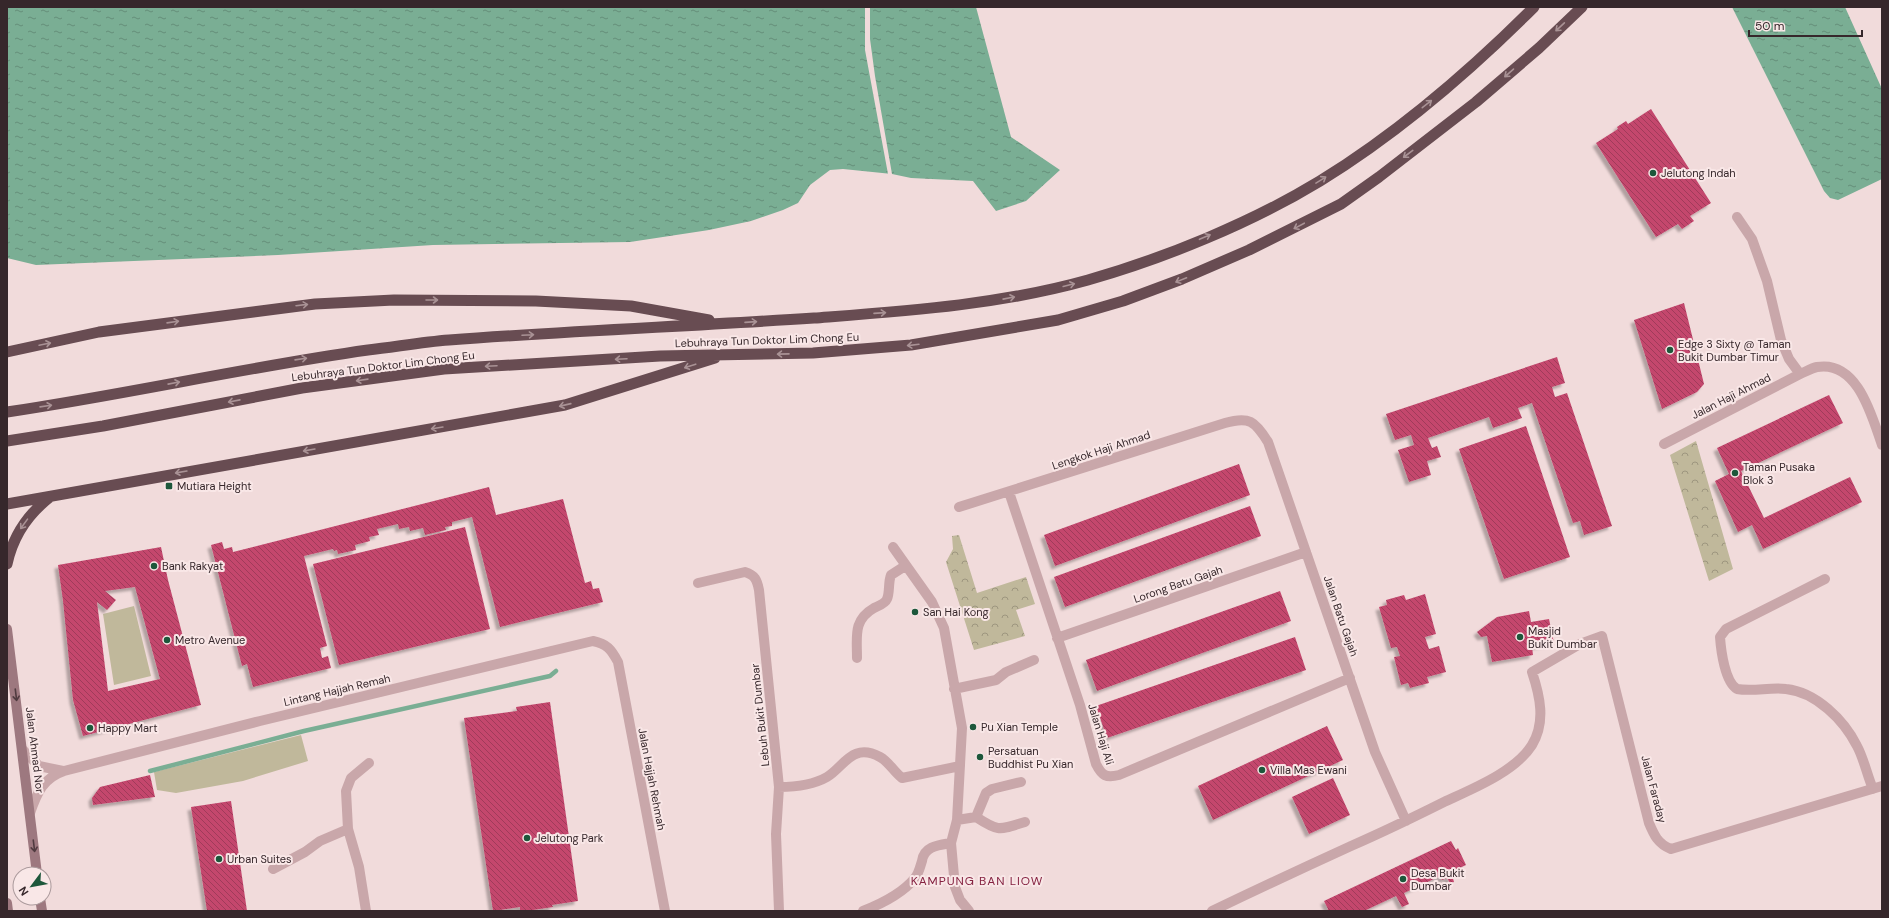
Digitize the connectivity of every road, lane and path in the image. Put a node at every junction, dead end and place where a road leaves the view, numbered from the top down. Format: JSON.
{"nodes":[{"id":1,"x":1534,"y":7,"type":"edge"},
{"id":2,"x":1582,"y":7,"type":"edge"},
{"id":3,"x":1737,"y":217,"type":"dead end"},
{"id":4,"x":727,"y":324,"type":"junction"},
{"id":5,"x":7,"y":352,"type":"edge"},
{"id":6,"x":727,"y":354,"type":"junction"},
{"id":7,"x":1800,"y":374,"type":"junction"},
{"id":8,"x":7,"y":412,"type":"edge"},
{"id":9,"x":1251,"y":421,"type":"joint"},
{"id":10,"x":7,"y":441,"type":"edge"},
{"id":11,"x":1664,"y":444,"type":"dead end"},
{"id":12,"x":1882,"y":446,"type":"edge"},
{"id":13,"x":1009,"y":492,"type":"junction"},
{"id":14,"x":51,"y":497,"type":"junction"},
{"id":15,"x":7,"y":504,"type":"edge"},
{"id":16,"x":959,"y":507,"type":"dead end"},
{"id":17,"x":893,"y":547,"type":"dead end"},
{"id":18,"x":1306,"y":552,"type":"junction"},
{"id":19,"x":7,"y":564,"type":"edge"},
{"id":20,"x":905,"y":566,"type":"junction"},
{"id":21,"x":1825,"y":579,"type":"dead end"},
{"id":22,"x":698,"y":583,"type":"dead end"},
{"id":23,"x":7,"y":629,"type":"edge"},
{"id":24,"x":1057,"y":638,"type":"junction"},
{"id":25,"x":613,"y":653,"type":"joint"},
{"id":26,"x":857,"y":658,"type":"dead end"},
{"id":27,"x":1034,"y":660,"type":"dead end"},
{"id":28,"x":1350,"y":678,"type":"junction"},
{"id":29,"x":954,"y":689,"type":"junction"},
{"id":30,"x":23,"y":750,"type":"junction"},
{"id":31,"x":369,"y":763,"type":"dead end"},
{"id":32,"x":960,"y":766,"type":"junction"},
{"id":33,"x":64,"y":771,"type":"junction"},
{"id":34,"x":1020,"y":782,"type":"dead end"},
{"id":35,"x":779,"y":787,"type":"junction"},
{"id":36,"x":1877,"y":788,"type":"edge"},
{"id":37,"x":30,"y":813,"type":"junction"},
{"id":38,"x":976,"y":817,"type":"junction"},
{"id":39,"x":958,"y":820,"type":"junction"},
{"id":40,"x":1406,"y":821,"type":"junction"},
{"id":41,"x":1026,"y":822,"type":"dead end"},
{"id":42,"x":348,"y":829,"type":"junction"},
{"id":43,"x":951,"y":843,"type":"junction"},
{"id":44,"x":36,"y":866,"type":"edge"},
{"id":45,"x":273,"y":869,"type":"dead end"},
{"id":46,"x":7,"y":903,"type":"edge"},
{"id":47,"x":8,"y":911,"type":"edge"},
{"id":48,"x":366,"y":911,"type":"edge"},
{"id":49,"x":665,"y":911,"type":"edge"},
{"id":50,"x":779,"y":911,"type":"edge"},
{"id":51,"x":862,"y":911,"type":"edge"},
{"id":52,"x":969,"y":911,"type":"edge"},
{"id":53,"x":1212,"y":911,"type":"edge"}],
"edges":[{"from":4,"to":1,"type":"highway","name":"Lebuhraya Tun Doktor Lim Chong Eu","one_way":true},
{"from":2,"to":6,"type":"highway","name":"Lebuhraya Tun Doktor Lim Chong Eu","one_way":true},
{"from":3,"to":7,"type":"street"},
{"from":5,"to":4,"type":"highway","one_way":true},
{"from":8,"to":4,"type":"highway","name":"Lebuhraya Tun Doktor Lim Chong Eu","one_way":true},
{"from":6,"to":10,"type":"highway","name":"Lebuhraya Tun Doktor Lim Chong Eu","one_way":true},
{"from":6,"to":14,"type":"highway","one_way":true},
{"from":7,"to":11,"type":"street","name":"Jalan Haji Ahmad"},
{"from":7,"to":12,"type":"street","name":"Jalan Haji Ahmad"},
{"from":9,"to":13,"type":"street","name":"Lengkok Haji Ahmad"},
{"from":9,"to":18,"type":"street","name":"Jalan Batu Gajah"},
{"from":13,"to":16,"type":"street","name":"Lengkok Haji Ahmad"},
{"from":13,"to":24,"type":"street","name":"Jalan Haji Ali"},
{"from":14,"to":15,"type":"highway"},
{"from":14,"to":19,"type":"highway","one_way":true},
{"from":17,"to":20,"type":"street"},
{"from":18,"to":24,"type":"street","name":"Lorong Batu Gajah"},
{"from":18,"to":28,"type":"street","name":"Jalan Batu Gajah"},
{"from":20,"to":26,"type":"street"},
{"from":20,"to":29,"type":"street"},
{"from":21,"to":36,"type":"street"},
{"from":22,"to":35,"type":"street","name":"Lebuh Bukit Dumbar"},
{"from":23,"to":30,"type":"main road","name":"Jalan Ahmad Nor","one_way":true},
{"from":24,"to":28,"type":"street","name":"Jalan Haji Ali"},
{"from":25,"to":33,"type":"street","name":"Lintang Hajjah Remah"},
{"from":25,"to":49,"type":"street","name":"Jalan Hajjah Rehmah"},
{"from":27,"to":29,"type":"street"},
{"from":28,"to":40,"type":"street","name":"Jalan Batu Gajah"},
{"from":29,"to":32,"type":"street"},
{"from":30,"to":33,"type":"street","name":"Lintang Hajjah Remah"},
{"from":30,"to":37,"type":"main road","name":"Jalan Ahmad Nor"},
{"from":31,"to":42,"type":"street"},
{"from":32,"to":35,"type":"street"},
{"from":32,"to":39,"type":"street"},
{"from":33,"to":37,"type":"street","name":"Lintang Hajjah Remah"},
{"from":34,"to":38,"type":"street"},
{"from":35,"to":50,"type":"street","name":"Lebuh Bukit Dumbar"},
{"from":36,"to":40,"type":"street","name":"Jalan Faraday"},
{"from":37,"to":44,"type":"main road","name":"Jalan Ahmad Nor","one_way":true},
{"from":38,"to":39,"type":"street"},
{"from":38,"to":41,"type":"street"},
{"from":39,"to":43,"type":"street"},
{"from":40,"to":53,"type":"street"},
{"from":42,"to":45,"type":"street"},
{"from":42,"to":48,"type":"street"},
{"from":43,"to":51,"type":"street"},
{"from":43,"to":52,"type":"street"},
{"from":46,"to":47,"type":"main road"}]}
